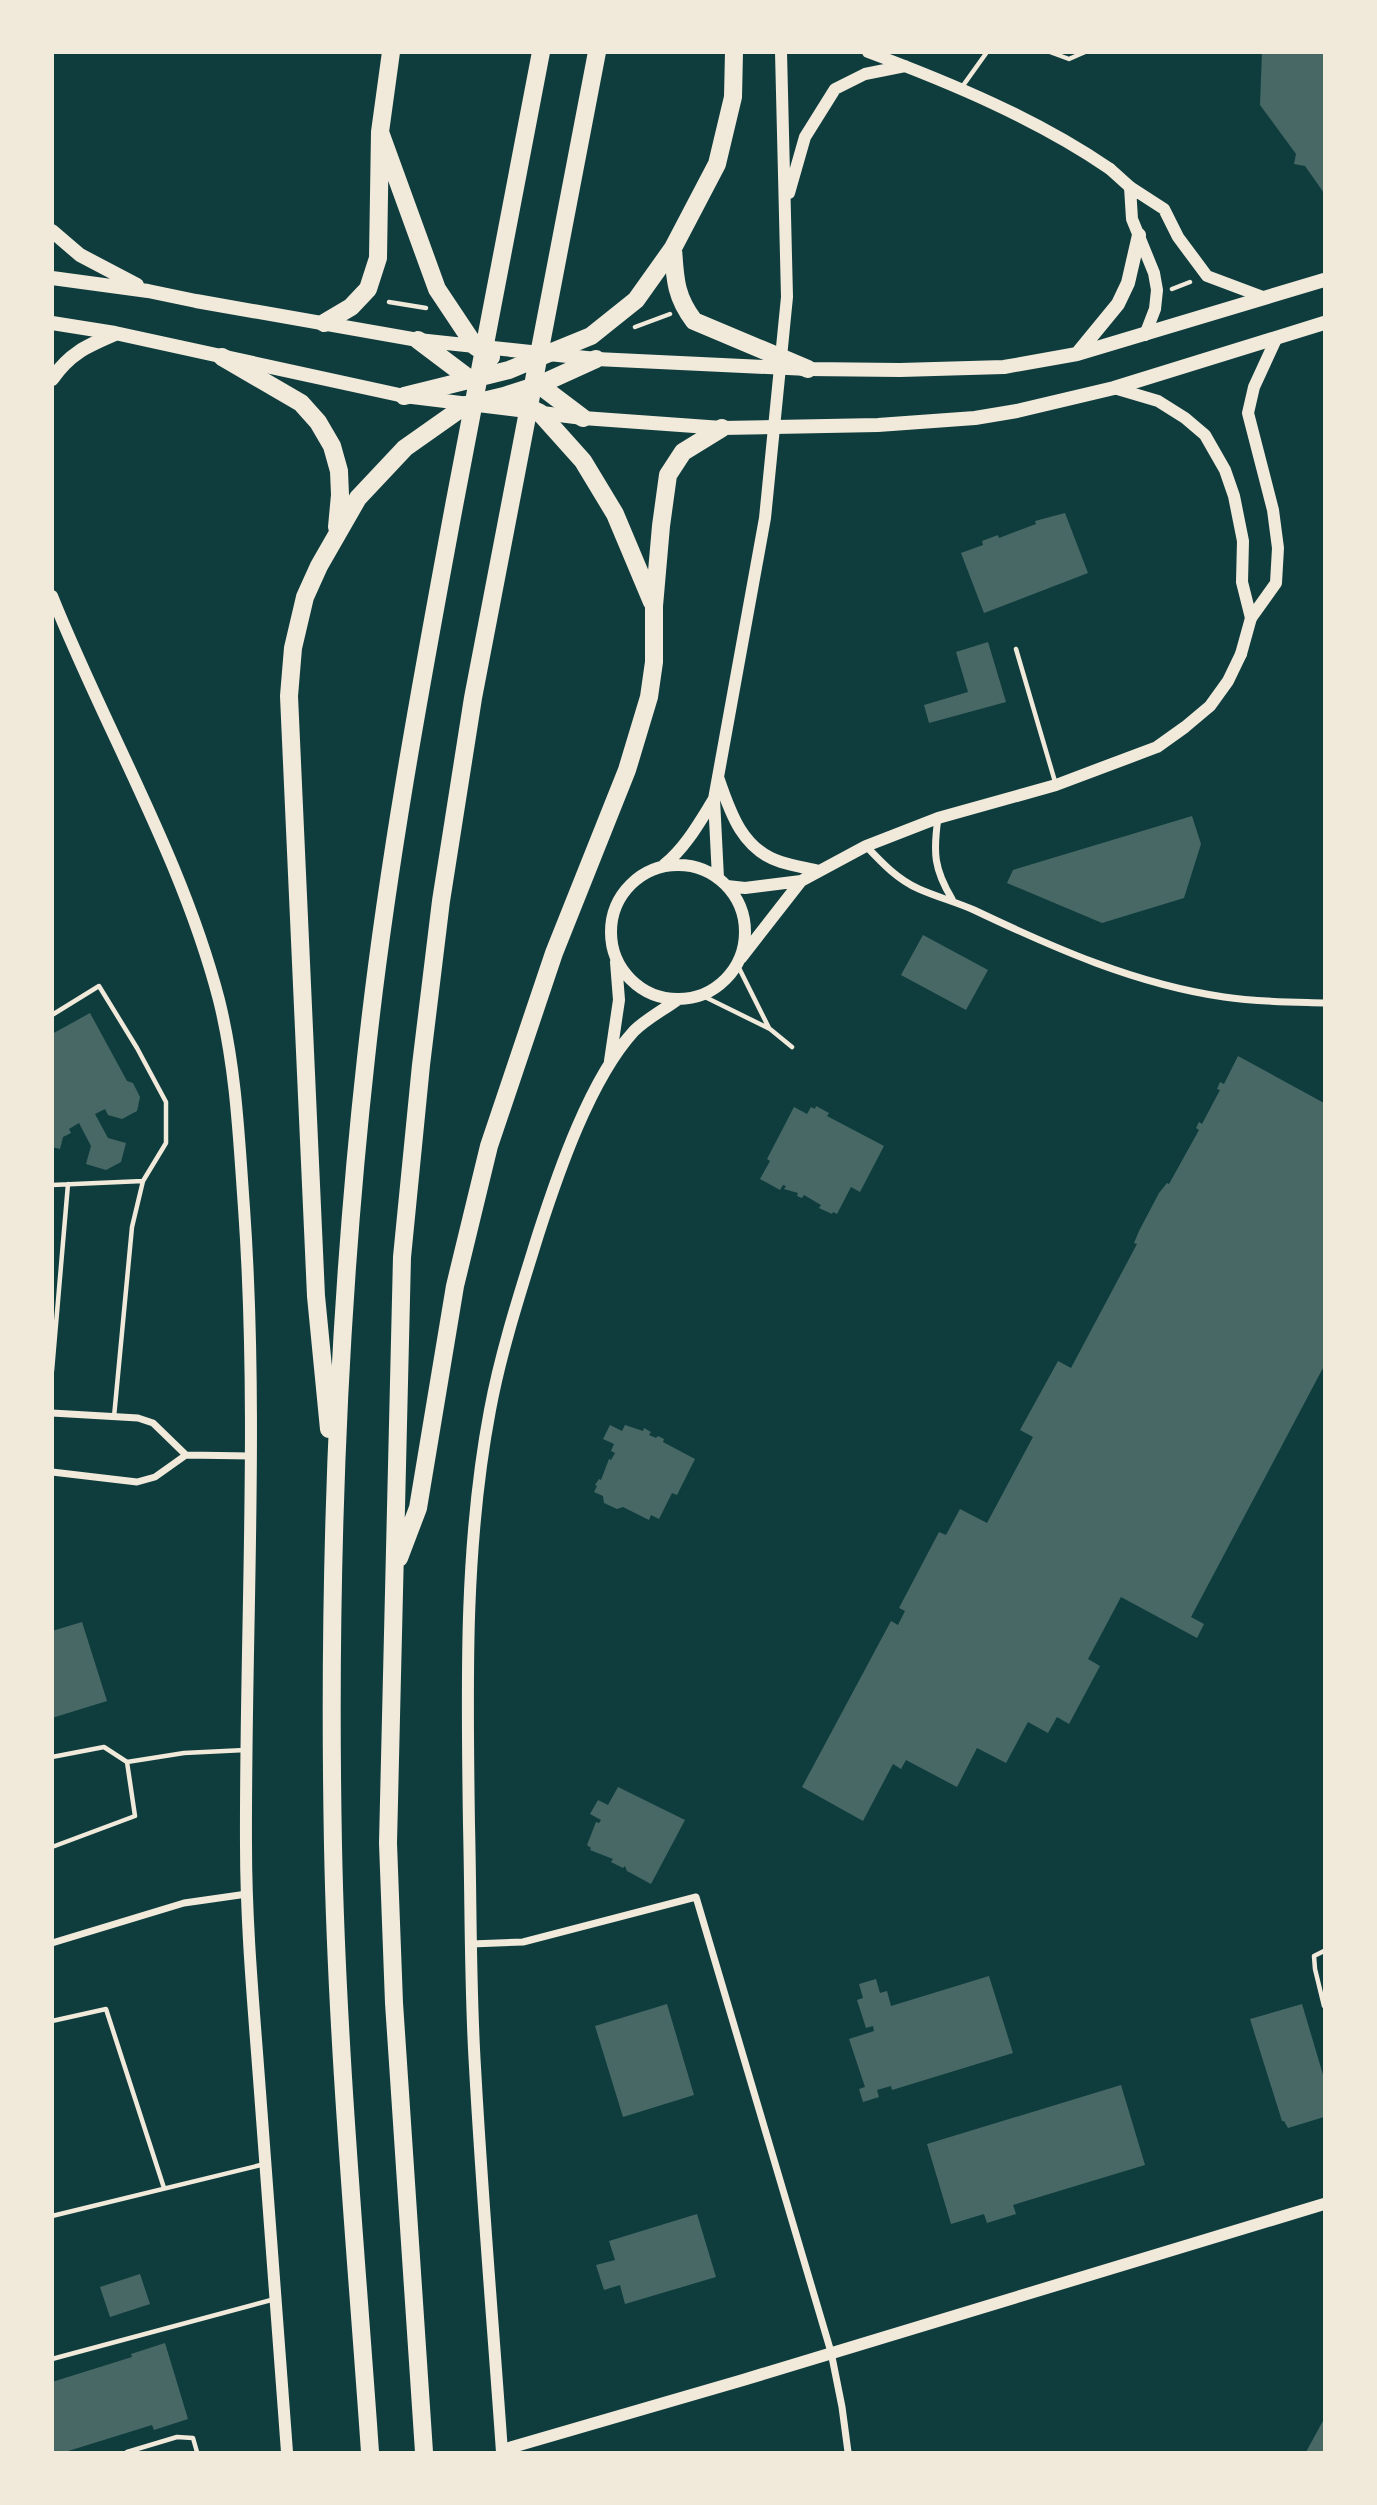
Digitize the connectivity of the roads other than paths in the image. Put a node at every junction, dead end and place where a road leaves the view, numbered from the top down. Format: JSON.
{"nodes":[{"id":1,"x":391,"y":52,"type":"edge"},
{"id":2,"x":541,"y":52,"type":"edge"},
{"id":3,"x":597,"y":52,"type":"edge"},
{"id":4,"x":734,"y":52,"type":"edge"},
{"id":5,"x":781,"y":52,"type":"edge"},
{"id":6,"x":868,"y":52,"type":"edge"},
{"id":7,"x":987,"y":52,"type":"edge"},
{"id":8,"x":1050,"y":52,"type":"edge"},
{"id":9,"x":1085,"y":52,"type":"edge"},
{"id":10,"x":905,"y":66,"type":"junction"},
{"id":11,"x":960,"y":90,"type":"junction"},
{"id":12,"x":380,"y":132,"type":"junction"},
{"id":13,"x":1130,"y":187,"type":"junction"},
{"id":14,"x":785,"y":206,"type":"junction"},
{"id":15,"x":52,"y":231,"type":"edge"},
{"id":16,"x":1139,"y":235,"type":"junction"},
{"id":17,"x":673,"y":248,"type":"junction"},
{"id":18,"x":52,"y":278,"type":"edge"},
{"id":19,"x":1325,"y":280,"type":"edge"},
{"id":20,"x":148,"y":291,"type":"junction"},
{"id":21,"x":1263,"y":297,"type":"junction"},
{"id":22,"x":52,"y":323,"type":"edge"},
{"id":23,"x":324,"y":323,"type":"junction"},
{"id":24,"x":1325,"y":323,"type":"edge"},
{"id":25,"x":115,"y":333,"type":"junction"},
{"id":26,"x":1145,"y":335,"type":"junction"},
{"id":27,"x":1277,"y":337,"type":"junction"},
{"id":28,"x":418,"y":340,"type":"junction"},
{"id":29,"x":475,"y":346,"type":"junction"},
{"id":30,"x":547,"y":354,"type":"junction"},
{"id":31,"x":1077,"y":354,"type":"junction"},
{"id":32,"x":222,"y":357,"type":"junction"},
{"id":33,"x":596,"y":359,"type":"junction"},
{"id":34,"x":808,"y":369,"type":"junction"},
{"id":35,"x":509,"y":370,"type":"junction"},
{"id":36,"x":52,"y":379,"type":"edge"},
{"id":37,"x":469,"y":380,"type":"junction"},
{"id":38,"x":541,"y":384,"type":"junction"},
{"id":39,"x":1114,"y":388,"type":"junction"},
{"id":40,"x":404,"y":396,"type":"junction"},
{"id":41,"x":504,"y":396,"type":"junction"},
{"id":42,"x":466,"y":405,"type":"junction"},
{"id":43,"x":540,"y":413,"type":"junction"},
{"id":44,"x":583,"y":418,"type":"junction"},
{"id":45,"x":722,"y":428,"type":"junction"},
{"id":46,"x":336,"y":534,"type":"junction"},
{"id":47,"x":52,"y":596,"type":"edge"},
{"id":48,"x":654,"y":606,"type":"junction"},
{"id":49,"x":1251,"y":618,"type":"junction"},
{"id":50,"x":1016,"y":649,"type":"dead end"},
{"id":51,"x":718,"y":777,"type":"junction"},
{"id":52,"x":1056,"y":785,"type":"junction"},
{"id":53,"x":714,"y":799,"type":"junction"},
{"id":54,"x":938,"y":818,"type":"junction"},
{"id":55,"x":866,"y":846,"type":"junction"},
{"id":56,"x":663,"y":867,"type":"junction"},
{"id":57,"x":820,"y":871,"type":"junction"},
{"id":58,"x":801,"y":881,"type":"junction"},
{"id":59,"x":722,"y":882,"type":"junction"},
{"id":60,"x":952,"y":900,"type":"junction"},
{"id":61,"x":739,"y":961,"type":"junction"},
{"id":62,"x":617,"y":962,"type":"junction"},
{"id":63,"x":701,"y":995,"type":"junction"},
{"id":64,"x":677,"y":1000,"type":"junction"},
{"id":65,"x":1325,"y":1003,"type":"edge"},
{"id":66,"x":52,"y":1015,"type":"edge"},
{"id":67,"x":770,"y":1029,"type":"junction"},
{"id":68,"x":792,"y":1047,"type":"dead end"},
{"id":69,"x":610,"y":1062,"type":"junction"},
{"id":70,"x":143,"y":1181,"type":"junction"},
{"id":71,"x":68,"y":1184,"type":"junction"},
{"id":72,"x":52,"y":1185,"type":"edge"},
{"id":73,"x":52,"y":1371,"type":"edge"},
{"id":74,"x":52,"y":1413,"type":"edge"},
{"id":75,"x":114,"y":1417,"type":"junction"},
{"id":76,"x":186,"y":1455,"type":"junction"},
{"id":77,"x":251,"y":1456,"type":"junction"},
{"id":78,"x":52,"y":1472,"type":"edge"},
{"id":79,"x":335,"y":1485,"type":"junction"},
{"id":80,"x":394,"y":1571,"type":"junction"},
{"id":81,"x":246,"y":1749,"type":"junction"},
{"id":82,"x":52,"y":1757,"type":"edge"},
{"id":83,"x":127,"y":1762,"type":"junction"},
{"id":84,"x":52,"y":1847,"type":"edge"},
{"id":85,"x":247,"y":1894,"type":"junction"},
{"id":86,"x":52,"y":1943,"type":"edge"},
{"id":87,"x":471,"y":1944,"type":"junction"},
{"id":88,"x":1325,"y":1951,"type":"edge"},
{"id":89,"x":1325,"y":2006,"type":"edge"},
{"id":90,"x":52,"y":2021,"type":"edge"},
{"id":91,"x":265,"y":2164,"type":"junction"},
{"id":92,"x":164,"y":2189,"type":"junction"},
{"id":93,"x":1325,"y":2204,"type":"edge"},
{"id":94,"x":52,"y":2216,"type":"edge"},
{"id":95,"x":276,"y":2299,"type":"junction"},
{"id":96,"x":831,"y":2352,"type":"junction"},
{"id":97,"x":52,"y":2359,"type":"edge"},
{"id":98,"x":502,"y":2451,"type":"edge"},
{"id":99,"x":127,"y":2452,"type":"edge"},
{"id":100,"x":197,"y":2452,"type":"edge"},
{"id":101,"x":287,"y":2452,"type":"edge"},
{"id":102,"x":370,"y":2452,"type":"edge"},
{"id":103,"x":424,"y":2452,"type":"edge"},
{"id":104,"x":848,"y":2452,"type":"edge"}],
"edges":[{"from":1,"to":12,"type":"highway"},
{"from":2,"to":79,"type":"highway"},
{"from":3,"to":80,"type":"highway"},
{"from":4,"to":17,"type":"highway"},
{"from":5,"to":14,"type":"main road"},
{"from":6,"to":10,"type":"main road"},
{"from":7,"to":11,"type":"lane"},
{"from":8,"to":9,"type":"lane"},
{"from":10,"to":11,"type":"main road"},
{"from":10,"to":14,"type":"main road"},
{"from":11,"to":13,"type":"main road"},
{"from":12,"to":23,"type":"highway"},
{"from":12,"to":29,"type":"highway"},
{"from":13,"to":16,"type":"main road"},
{"from":13,"to":21,"type":"main road"},
{"from":14,"to":51,"type":"main road"},
{"from":15,"to":20,"type":"main road"},
{"from":16,"to":26,"type":"main road"},
{"from":16,"to":31,"type":"main road"},
{"from":17,"to":30,"type":"highway"},
{"from":17,"to":34,"type":"highway"},
{"from":18,"to":20,"type":"main road"},
{"from":19,"to":21,"type":"main road"},
{"from":20,"to":23,"type":"main road"},
{"from":21,"to":26,"type":"main road"},
{"from":22,"to":25,"type":"main road"},
{"from":23,"to":28,"type":"main road"},
{"from":24,"to":27,"type":"main road"},
{"from":25,"to":32,"type":"main road"},
{"from":25,"to":36,"type":"main road"},
{"from":26,"to":31,"type":"main road"},
{"from":27,"to":39,"type":"main road"},
{"from":27,"to":49,"type":"main road"},
{"from":28,"to":29,"type":"main road"},
{"from":28,"to":37,"type":"highway"},
{"from":29,"to":30,"type":"main road"},
{"from":29,"to":35,"type":"highway"},
{"from":30,"to":33,"type":"main road"},
{"from":30,"to":35,"type":"highway"},
{"from":31,"to":34,"type":"main road"},
{"from":32,"to":40,"type":"main road"},
{"from":32,"to":46,"type":"highway"},
{"from":33,"to":34,"type":"main road"},
{"from":33,"to":38,"type":"highway"},
{"from":35,"to":37,"type":"highway"},
{"from":35,"to":38,"type":"highway"},
{"from":37,"to":40,"type":"highway"},
{"from":37,"to":41,"type":"highway"},
{"from":38,"to":41,"type":"highway"},
{"from":38,"to":44,"type":"highway"},
{"from":39,"to":45,"type":"main road"},
{"from":39,"to":49,"type":"main road"},
{"from":40,"to":42,"type":"main road"},
{"from":41,"to":42,"type":"highway"},
{"from":41,"to":43,"type":"highway"},
{"from":42,"to":43,"type":"main road"},
{"from":42,"to":46,"type":"highway"},
{"from":43,"to":44,"type":"main road"},
{"from":43,"to":48,"type":"highway"},
{"from":44,"to":45,"type":"main road"},
{"from":45,"to":48,"type":"highway"},
{"from":46,"to":79,"type":"highway"},
{"from":47,"to":77,"type":"main road"},
{"from":48,"to":80,"type":"highway"},
{"from":49,"to":52,"type":"main road"},
{"from":50,"to":52,"type":"lane"},
{"from":51,"to":53,"type":"main road"},
{"from":51,"to":57,"type":"main road"},
{"from":52,"to":54,"type":"main road"},
{"from":53,"to":56,"type":"main road"},
{"from":53,"to":59,"type":"main road"},
{"from":54,"to":55,"type":"main road"},
{"from":54,"to":60,"type":"street"},
{"from":55,"to":57,"type":"main road"},
{"from":55,"to":60,"type":"street"},
{"from":56,"to":59,"type":"main road"},
{"from":56,"to":62,"type":"main road"},
{"from":57,"to":58,"type":"main road"},
{"from":58,"to":59,"type":"main road"},
{"from":58,"to":61,"type":"main road"},
{"from":59,"to":61,"type":"main road"},
{"from":60,"to":65,"type":"street"},
{"from":61,"to":63,"type":"main road"},
{"from":61,"to":67,"type":"lane"},
{"from":62,"to":64,"type":"main road"},
{"from":62,"to":69,"type":"main road"},
{"from":63,"to":64,"type":"main road"},
{"from":63,"to":67,"type":"lane"},
{"from":64,"to":69,"type":"main road"},
{"from":66,"to":70,"type":"lane"},
{"from":67,"to":68,"type":"lane"},
{"from":69,"to":87,"type":"main road"},
{"from":70,"to":71,"type":"lane"},
{"from":70,"to":75,"type":"lane"},
{"from":71,"to":72,"type":"lane"},
{"from":71,"to":73,"type":"lane"},
{"from":74,"to":75,"type":"street"},
{"from":75,"to":76,"type":"street"},
{"from":76,"to":77,"type":"street"},
{"from":76,"to":78,"type":"street"},
{"from":77,"to":81,"type":"main road"},
{"from":79,"to":102,"type":"highway"},
{"from":80,"to":103,"type":"highway"},
{"from":81,"to":83,"type":"lane"},
{"from":81,"to":85,"type":"main road"},
{"from":82,"to":83,"type":"lane"},
{"from":83,"to":84,"type":"lane"},
{"from":85,"to":86,"type":"street"},
{"from":85,"to":91,"type":"main road"},
{"from":87,"to":96,"type":"street"},
{"from":87,"to":98,"type":"main road"},
{"from":88,"to":89,"type":"lane"},
{"from":90,"to":92,"type":"lane"},
{"from":91,"to":92,"type":"lane"},
{"from":91,"to":95,"type":"main road"},
{"from":92,"to":94,"type":"lane"},
{"from":93,"to":96,"type":"main road"},
{"from":95,"to":97,"type":"lane"},
{"from":95,"to":101,"type":"main road"},
{"from":96,"to":98,"type":"main road"},
{"from":96,"to":104,"type":"street"},
{"from":99,"to":100,"type":"lane"}]}
